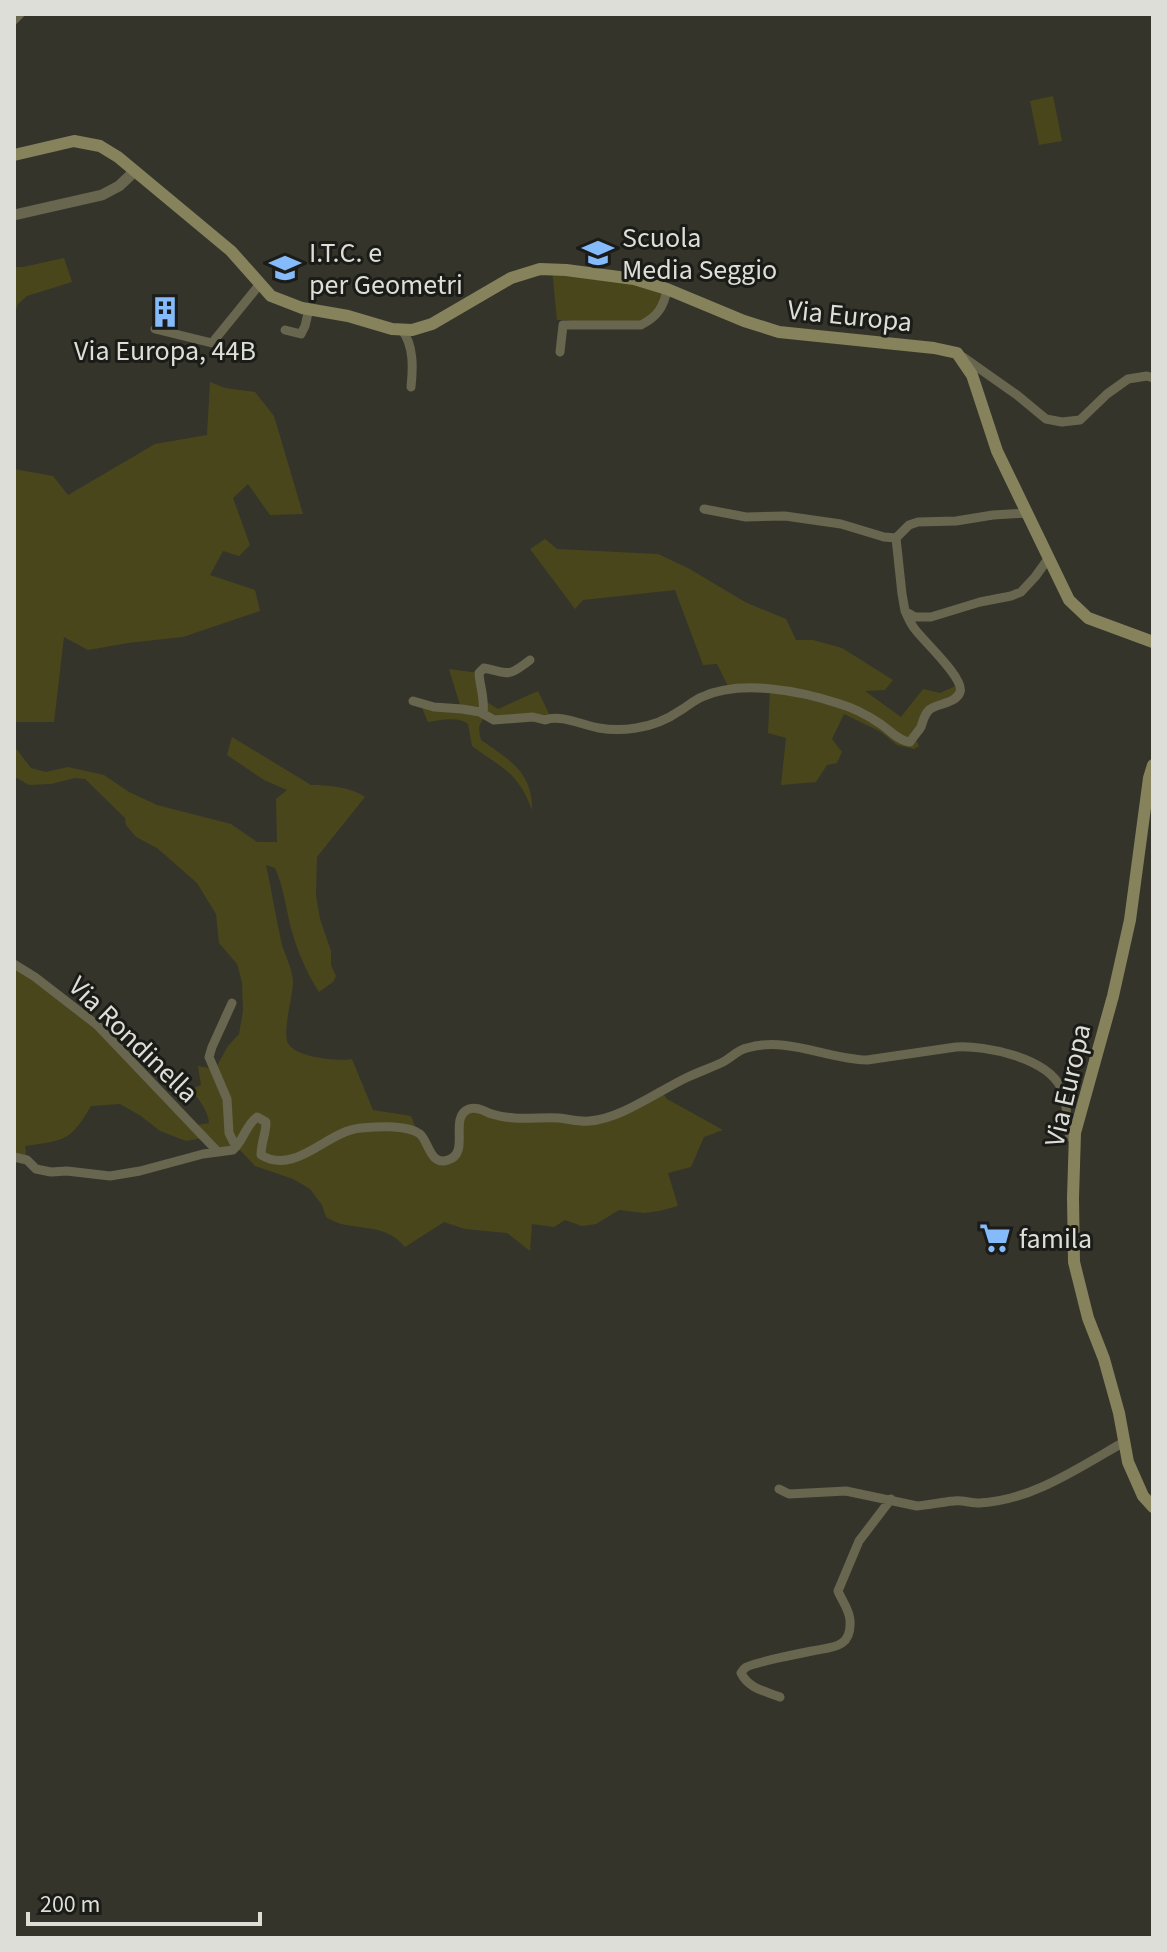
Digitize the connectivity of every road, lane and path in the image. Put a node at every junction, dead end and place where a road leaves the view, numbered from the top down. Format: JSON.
{"nodes":[{"id":1,"x":20,"y":14,"type":"edge"},
{"id":2,"x":14,"y":20,"type":"edge"},
{"id":3,"x":14,"y":155,"type":"edge"},
{"id":4,"x":135,"y":171,"type":"junction"},
{"id":5,"x":14,"y":215,"type":"edge"},
{"id":6,"x":260,"y":284,"type":"junction"},
{"id":7,"x":667,"y":289,"type":"junction"},
{"id":8,"x":309,"y":309,"type":"junction"},
{"id":9,"x":155,"y":329,"type":"dead end"},
{"id":10,"x":285,"y":330,"type":"dead end"},
{"id":11,"x":402,"y":330,"type":"junction"},
{"id":12,"x":560,"y":352,"type":"dead end"},
{"id":13,"x":957,"y":353,"type":"junction"},
{"id":14,"x":1153,"y":378,"type":"edge"},
{"id":15,"x":411,"y":387,"type":"dead end"},
{"id":16,"x":704,"y":509,"type":"dead end"},
{"id":17,"x":1027,"y":513,"type":"junction"},
{"id":18,"x":896,"y":538,"type":"junction"},
{"id":19,"x":1048,"y":559,"type":"junction"},
{"id":20,"x":905,"y":611,"type":"junction"},
{"id":21,"x":1153,"y":642,"type":"edge"},
{"id":22,"x":530,"y":660,"type":"dead end"},
{"id":23,"x":413,"y":701,"type":"dead end"},
{"id":24,"x":483,"y":714,"type":"junction"},
{"id":25,"x":1153,"y":765,"type":"edge"},
{"id":26,"x":1147,"y":841,"type":"edge"},
{"id":27,"x":14,"y":964,"type":"edge"},
{"id":28,"x":232,"y":1003,"type":"dead end"},
{"id":29,"x":1075,"y":1139,"type":"junction"},
{"id":30,"x":236,"y":1147,"type":"junction"},
{"id":31,"x":218,"y":1152,"type":"junction"},
{"id":32,"x":14,"y":1157,"type":"edge"},
{"id":33,"x":1124,"y":1442,"type":"junction"},
{"id":34,"x":779,"y":1489,"type":"dead end"},
{"id":35,"x":891,"y":1499,"type":"junction"},
{"id":36,"x":1153,"y":1507,"type":"edge"},
{"id":37,"x":780,"y":1697,"type":"dead end"}],
"edges":[{"from":1,"to":2,"type":"street"},
{"from":3,"to":4,"type":"main road","name":"Via Europa"},
{"from":4,"to":5,"type":"street"},
{"from":4,"to":6,"type":"main road","name":"Via Europa"},
{"from":6,"to":8,"type":"main road","name":"Via Europa"},
{"from":6,"to":9,"type":"street"},
{"from":7,"to":11,"type":"main road","name":"Via Europa"},
{"from":7,"to":12,"type":"street"},
{"from":7,"to":13,"type":"main road","name":"Via Europa"},
{"from":8,"to":10,"type":"street"},
{"from":8,"to":11,"type":"main road","name":"Via Europa"},
{"from":11,"to":15,"type":"street"},
{"from":13,"to":14,"type":"street"},
{"from":13,"to":17,"type":"main road"},
{"from":16,"to":18,"type":"street"},
{"from":17,"to":18,"type":"street"},
{"from":17,"to":19,"type":"main road"},
{"from":18,"to":20,"type":"street"},
{"from":19,"to":20,"type":"street"},
{"from":19,"to":21,"type":"main road"},
{"from":20,"to":24,"type":"street"},
{"from":22,"to":24,"type":"street"},
{"from":23,"to":24,"type":"street"},
{"from":25,"to":26,"type":"main road","name":"Via Europa"},
{"from":26,"to":29,"type":"main road","name":"Via Europa"},
{"from":27,"to":31,"type":"street","name":"Via Rondinella"},
{"from":28,"to":30,"type":"street"},
{"from":29,"to":30,"type":"street"},
{"from":29,"to":33,"type":"main road","name":"Via Europa"},
{"from":30,"to":31,"type":"street"},
{"from":31,"to":32,"type":"street"},
{"from":33,"to":35,"type":"street"},
{"from":33,"to":36,"type":"main road","name":"Via Europa"},
{"from":34,"to":35,"type":"street"},
{"from":35,"to":37,"type":"street"}]}
